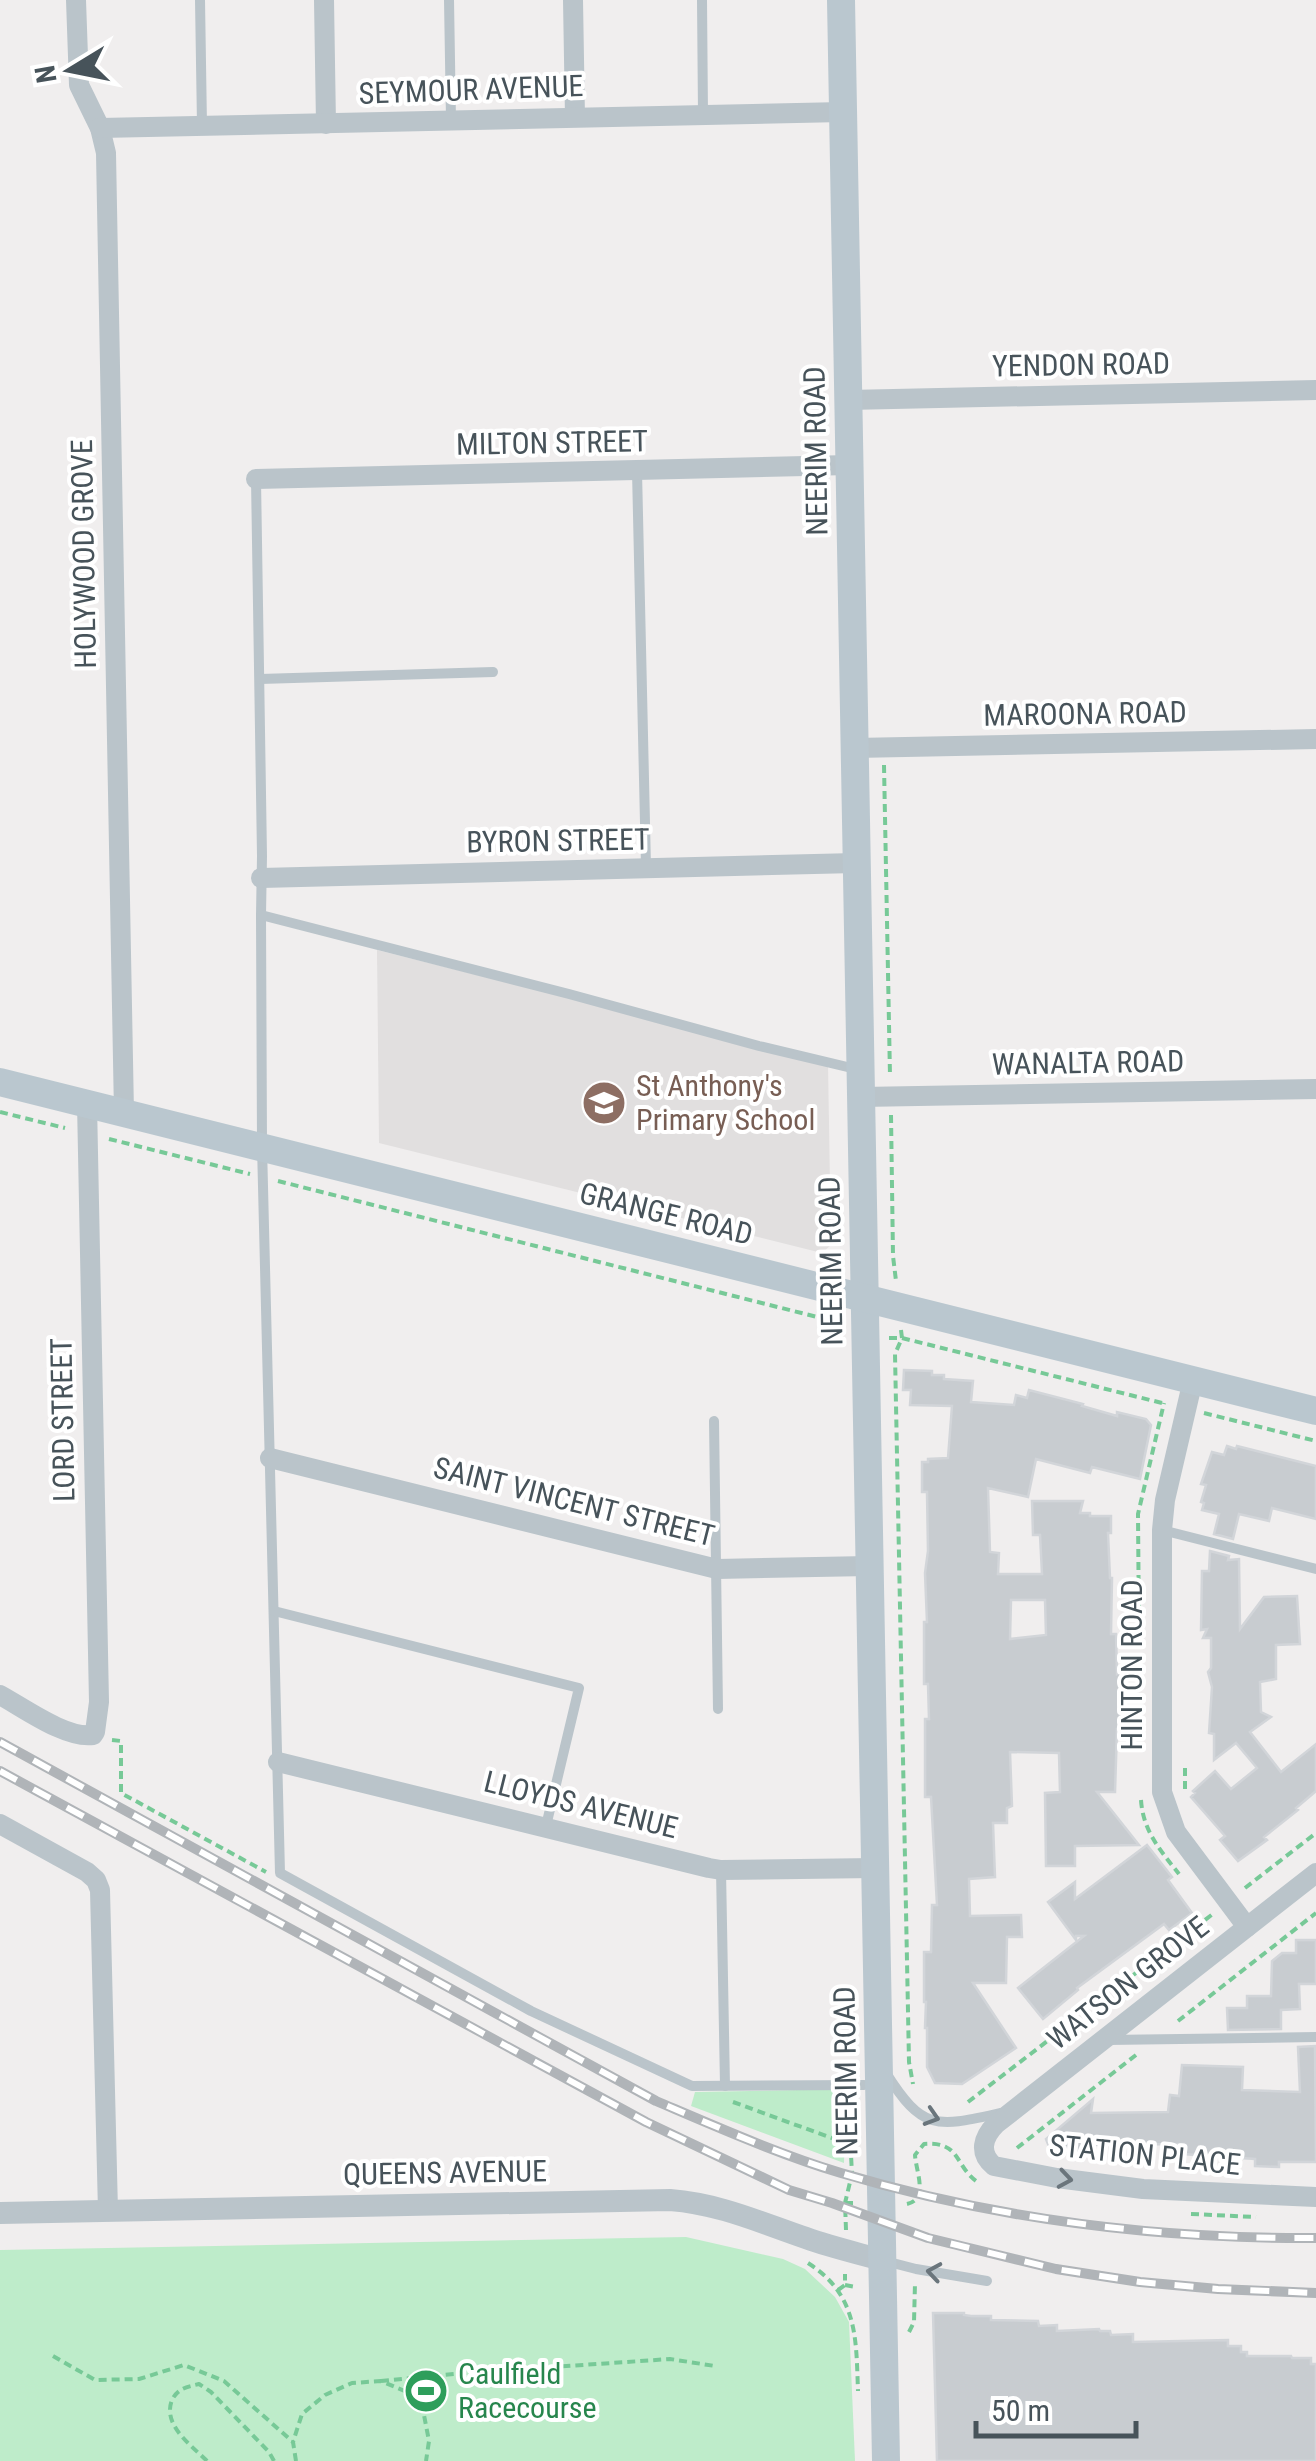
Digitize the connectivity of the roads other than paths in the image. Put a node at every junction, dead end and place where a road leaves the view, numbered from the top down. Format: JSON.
{"nodes":[{"id":1,"x":76,"y":0,"type":"edge"},
{"id":2,"x":200,"y":0,"type":"edge"},
{"id":3,"x":324,"y":0,"type":"edge"},
{"id":4,"x":450,"y":0,"type":"edge"},
{"id":5,"x":573,"y":0,"type":"edge"},
{"id":6,"x":702,"y":0,"type":"edge"},
{"id":7,"x":840,"y":0,"type":"edge"},
{"id":8,"x":842,"y":112,"type":"junction"},
{"id":9,"x":703,"y":114,"type":"junction"},
{"id":10,"x":575,"y":118,"type":"junction"},
{"id":11,"x":451,"y":121,"type":"junction"},
{"id":12,"x":326,"y":124,"type":"junction"},
{"id":13,"x":202,"y":125,"type":"junction"},
{"id":14,"x":100,"y":128,"type":"junction"},
{"id":15,"x":1316,"y":390,"type":"edge"},
{"id":16,"x":848,"y":400,"type":"junction"},
{"id":17,"x":849,"y":466,"type":"junction"},
{"id":18,"x":637,"y":470,"type":"junction"},
{"id":19,"x":256,"y":480,"type":"joint"},
{"id":20,"x":493,"y":672,"type":"dead end"},
{"id":21,"x":260,"y":680,"type":"junction"},
{"id":22,"x":1316,"y":739,"type":"edge"},
{"id":23,"x":855,"y":748,"type":"junction"},
{"id":24,"x":856,"y":863,"type":"junction"},
{"id":25,"x":646,"y":868,"type":"junction"},
{"id":26,"x":261,"y":878,"type":"junction"},
{"id":27,"x":260,"y":915,"type":"junction"},
{"id":28,"x":0,"y":1082,"type":"edge"},
{"id":29,"x":860,"y":1083,"type":"junction"},
{"id":30,"x":1316,"y":1089,"type":"edge"},
{"id":31,"x":87,"y":1104,"type":"junction"},
{"id":32,"x":124,"y":1112,"type":"junction"},
{"id":33,"x":262,"y":1146,"type":"junction"},
{"id":34,"x":864,"y":1298,"type":"junction"},
{"id":35,"x":1193,"y":1380,"type":"junction"},
{"id":36,"x":1316,"y":1411,"type":"edge"},
{"id":37,"x":714,"y":1421,"type":"dead end"},
{"id":38,"x":270,"y":1458,"type":"junction"},
{"id":39,"x":1162,"y":1530,"type":"junction"},
{"id":40,"x":869,"y":1566,"type":"junction"},
{"id":41,"x":717,"y":1568,"type":"junction"},
{"id":42,"x":1316,"y":1569,"type":"edge"},
{"id":43,"x":274,"y":1611,"type":"junction"},
{"id":44,"x":0,"y":1695,"type":"edge"},
{"id":45,"x":718,"y":1709,"type":"dead end"},
{"id":46,"x":278,"y":1762,"type":"junction"},
{"id":47,"x":0,"y":1824,"type":"edge"},
{"id":48,"x":546,"y":1826,"type":"junction"},
{"id":49,"x":875,"y":1868,"type":"junction"},
{"id":50,"x":720,"y":1870,"type":"junction"},
{"id":51,"x":1316,"y":1874,"type":"edge"},
{"id":52,"x":1248,"y":1927,"type":"junction"},
{"id":53,"x":1316,"y":2038,"type":"edge"},
{"id":54,"x":1103,"y":2040,"type":"junction"},
{"id":55,"x":871,"y":2072,"type":"junction"},
{"id":56,"x":725,"y":2086,"type":"junction"},
{"id":57,"x":1013,"y":2111,"type":"junction"},
{"id":58,"x":984,"y":2144,"type":"joint"},
{"id":59,"x":1316,"y":2197,"type":"edge"},
{"id":60,"x":108,"y":2210,"type":"junction"},
{"id":61,"x":0,"y":2213,"type":"edge"},
{"id":62,"x":882,"y":2260,"type":"junction"},
{"id":63,"x":987,"y":2281,"type":"dead end"},
{"id":64,"x":886,"y":2461,"type":"edge"}],
"edges":[{"from":1,"to":14,"type":"street","name":"HOLYWOOD GROVE"},
{"from":2,"to":13,"type":"lane"},
{"from":3,"to":12,"type":"street"},
{"from":4,"to":11,"type":"lane"},
{"from":5,"to":10,"type":"street"},
{"from":6,"to":9,"type":"lane"},
{"from":7,"to":8,"type":"main road","name":"NEERIM ROAD"},
{"from":8,"to":9,"type":"street","name":"SEYMOUR AVENUE"},
{"from":8,"to":16,"type":"main road","name":"NEERIM ROAD"},
{"from":9,"to":10,"type":"street","name":"SEYMOUR AVENUE"},
{"from":10,"to":11,"type":"street","name":"SEYMOUR AVENUE"},
{"from":11,"to":12,"type":"street","name":"SEYMOUR AVENUE"},
{"from":12,"to":13,"type":"street","name":"SEYMOUR AVENUE"},
{"from":13,"to":14,"type":"street","name":"SEYMOUR AVENUE"},
{"from":14,"to":32,"type":"street","name":"HOLYWOOD GROVE"},
{"from":15,"to":16,"type":"street","name":"YENDON ROAD"},
{"from":16,"to":17,"type":"main road","name":"NEERIM ROAD"},
{"from":17,"to":18,"type":"street","name":"MILTON STREET"},
{"from":17,"to":23,"type":"main road","name":"NEERIM ROAD"},
{"from":18,"to":19,"type":"street","name":"MILTON STREET"},
{"from":18,"to":25,"type":"lane"},
{"from":19,"to":21,"type":"lane"},
{"from":20,"to":21,"type":"lane"},
{"from":21,"to":26,"type":"lane"},
{"from":22,"to":23,"type":"street","name":"MAROONA ROAD"},
{"from":23,"to":24,"type":"main road","name":"NEERIM ROAD"},
{"from":24,"to":25,"type":"street","name":"BYRON STREET"},
{"from":24,"to":29,"type":"main road","name":"NEERIM ROAD"},
{"from":25,"to":26,"type":"street","name":"BYRON STREET"},
{"from":26,"to":27,"type":"lane"},
{"from":27,"to":29,"type":"lane"},
{"from":27,"to":33,"type":"lane"},
{"from":28,"to":31,"type":"main road","name":"GRANGE ROAD"},
{"from":29,"to":30,"type":"street","name":"WANALTA ROAD"},
{"from":29,"to":34,"type":"main road","name":"NEERIM ROAD"},
{"from":31,"to":32,"type":"main road","name":"GRANGE ROAD"},
{"from":31,"to":44,"type":"street","name":"LORD STREET"},
{"from":32,"to":33,"type":"main road","name":"GRANGE ROAD"},
{"from":33,"to":34,"type":"main road","name":"GRANGE ROAD"},
{"from":33,"to":38,"type":"lane"},
{"from":34,"to":35,"type":"main road","name":"GRANGE ROAD"},
{"from":34,"to":40,"type":"main road","name":"NEERIM ROAD"},
{"from":35,"to":36,"type":"main road","name":"GRANGE ROAD"},
{"from":35,"to":39,"type":"street","name":"HINTON ROAD"},
{"from":37,"to":41,"type":"lane"},
{"from":38,"to":41,"type":"street","name":"SAINT VINCENT STREET"},
{"from":38,"to":43,"type":"lane"},
{"from":39,"to":42,"type":"lane"},
{"from":39,"to":52,"type":"street","name":"HINTON ROAD"},
{"from":40,"to":41,"type":"street","name":"SAINT VINCENT STREET"},
{"from":40,"to":49,"type":"main road","name":"NEERIM ROAD"},
{"from":41,"to":45,"type":"lane"},
{"from":43,"to":46,"type":"lane"},
{"from":43,"to":48,"type":"lane"},
{"from":46,"to":48,"type":"street","name":"LLOYDS AVENUE"},
{"from":46,"to":56,"type":"lane"},
{"from":47,"to":60,"type":"street"},
{"from":48,"to":50,"type":"street","name":"LLOYDS AVENUE"},
{"from":49,"to":50,"type":"street","name":"LLOYDS AVENUE"},
{"from":49,"to":55,"type":"main road","name":"NEERIM ROAD"},
{"from":50,"to":56,"type":"lane"},
{"from":51,"to":52,"type":"street","name":"WATSON GROVE"},
{"from":52,"to":54,"type":"street","name":"WATSON GROVE"},
{"from":53,"to":54,"type":"lane"},
{"from":54,"to":57,"type":"street","name":"WATSON GROVE"},
{"from":55,"to":56,"type":"lane"},
{"from":55,"to":57,"type":"lane","name":"STATION PLACE","one_way":true},
{"from":55,"to":62,"type":"main road","name":"NEERIM ROAD"},
{"from":57,"to":58,"type":"street","name":"WATSON GROVE"},
{"from":58,"to":59,"type":"street","name":"STATION PLACE","one_way":true},
{"from":60,"to":61,"type":"street","name":"QUEENS AVENUE"},
{"from":60,"to":62,"type":"street","name":"QUEENS AVENUE"},
{"from":63,"to":62,"type":"lane","one_way":true},
{"from":62,"to":64,"type":"main road","name":"NEERIM ROAD"}]}
